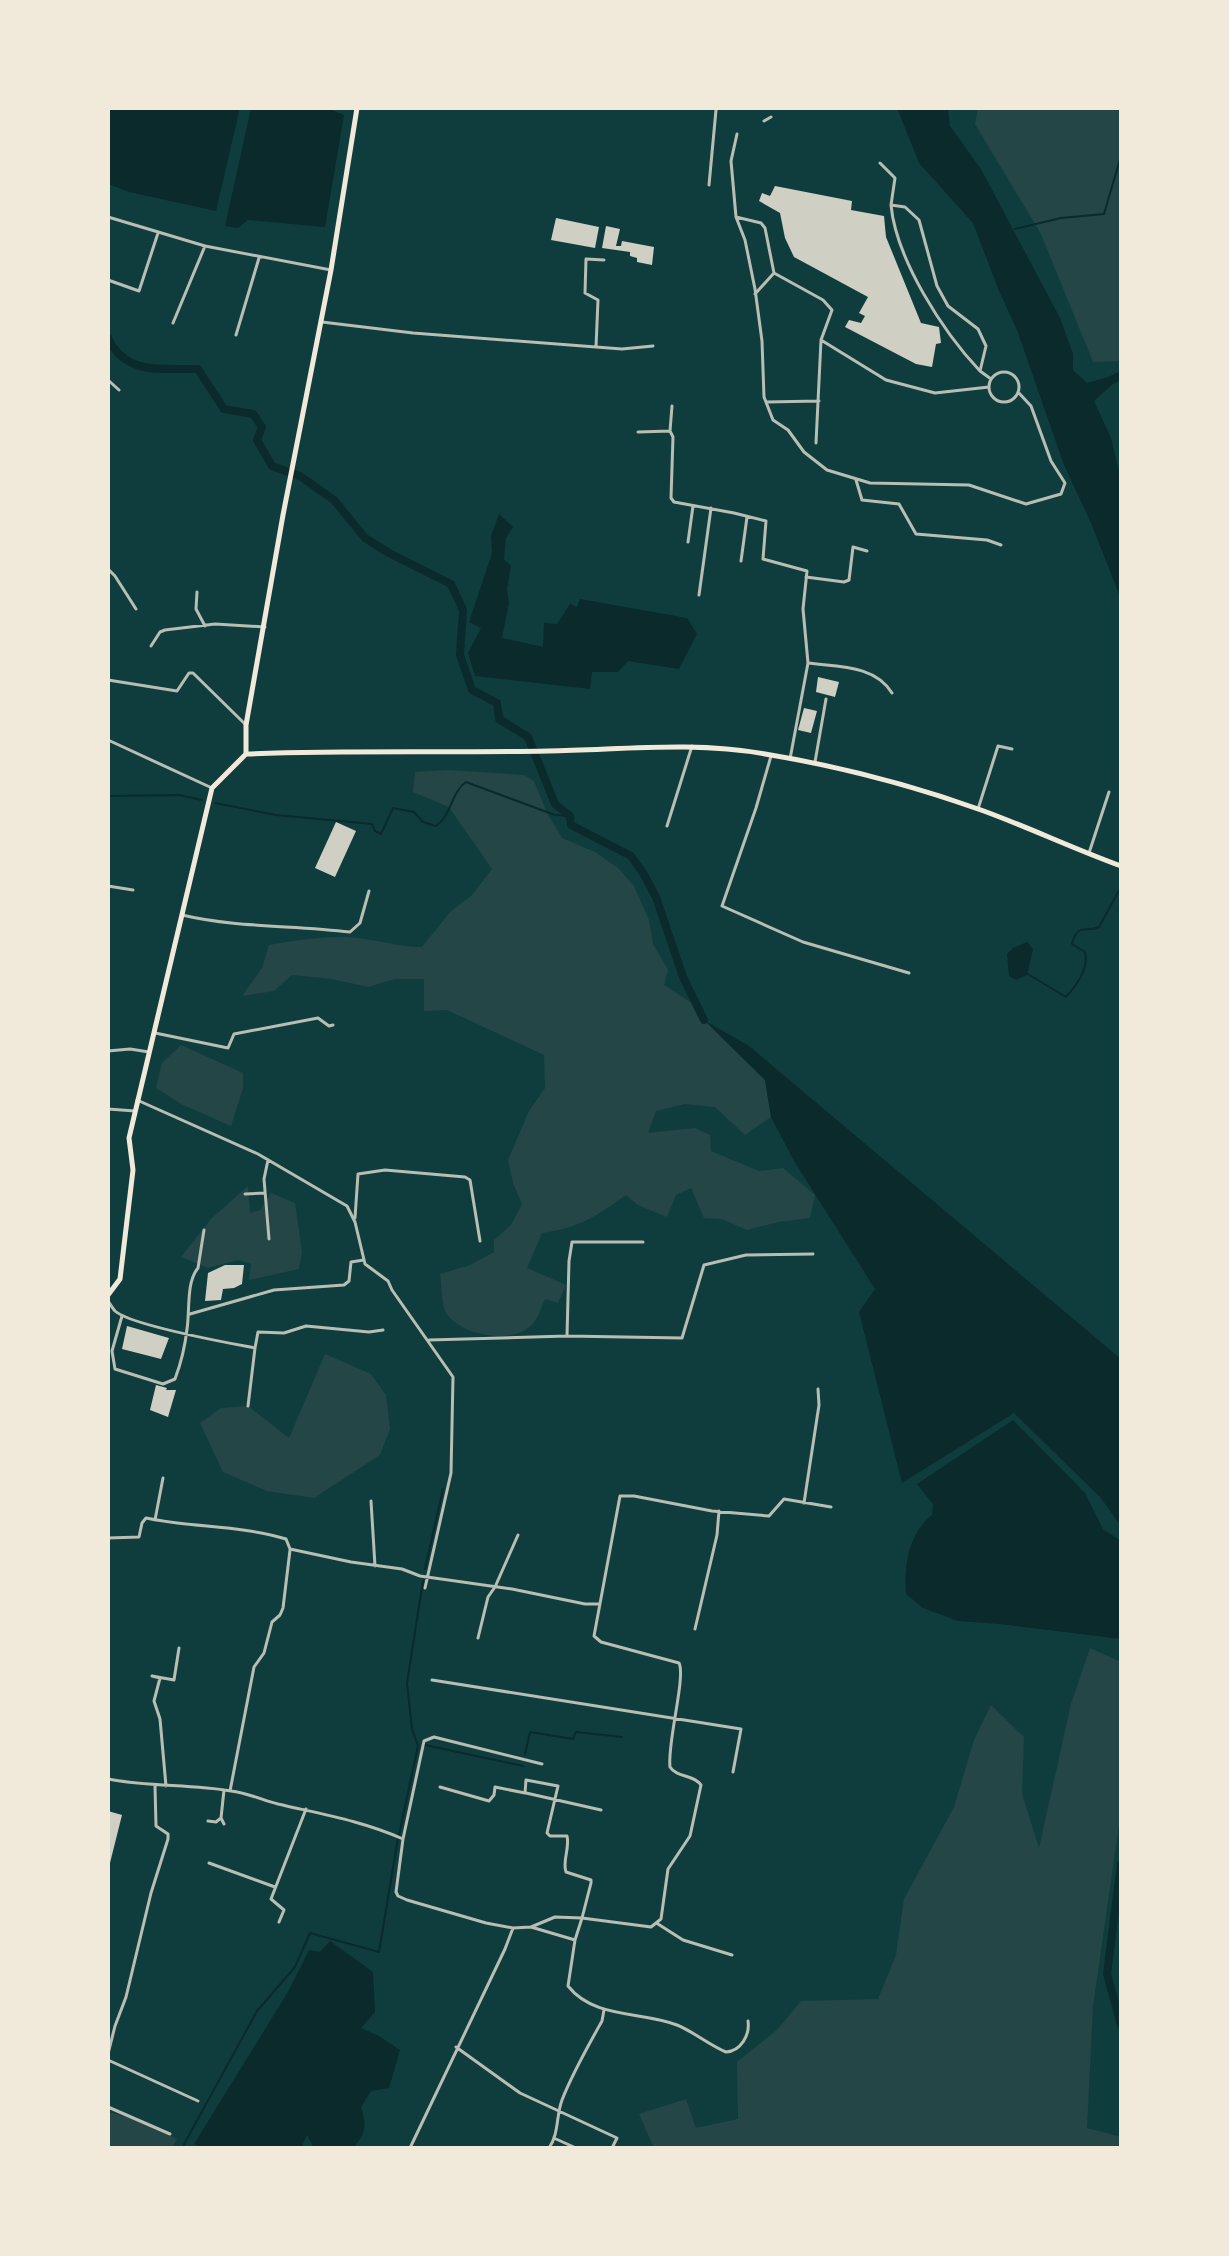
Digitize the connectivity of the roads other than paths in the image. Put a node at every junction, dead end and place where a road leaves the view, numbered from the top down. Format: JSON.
{"nodes":[{"id":1,"x":357,"y":108,"type":"edge"},
{"id":2,"x":716,"y":110,"type":"dead end"},
{"id":3,"x":771,"y":117,"type":"dead end"},
{"id":4,"x":764,"y":121,"type":"dead end"},
{"id":5,"x":737,"y":134,"type":"dead end"},
{"id":6,"x":880,"y":163,"type":"dead end"},
{"id":7,"x":709,"y":185,"type":"dead end"},
{"id":8,"x":891,"y":205,"type":"junction"},
{"id":9,"x":108,"y":217,"type":"edge"},
{"id":10,"x":736,"y":217,"type":"junction"},
{"id":11,"x":158,"y":233,"type":"junction"},
{"id":12,"x":205,"y":246,"type":"junction"},
{"id":13,"x":259,"y":258,"type":"junction"},
{"id":14,"x":604,"y":260,"type":"dead end"},
{"id":15,"x":331,"y":270,"type":"junction"},
{"id":16,"x":774,"y":273,"type":"junction"},
{"id":17,"x":108,"y":280,"type":"edge"},
{"id":18,"x":755,"y":294,"type":"junction"},
{"id":19,"x":321,"y":322,"type":"junction"},
{"id":20,"x":173,"y":323,"type":"dead end"},
{"id":21,"x":236,"y":335,"type":"dead end"},
{"id":22,"x":821,"y":340,"type":"junction"},
{"id":23,"x":653,"y":346,"type":"dead end"},
{"id":24,"x":596,"y":347,"type":"junction"},
{"id":25,"x":980,"y":371,"type":"junction"},
{"id":26,"x":991,"y":379,"type":"junction"},
{"id":27,"x":108,"y":380,"type":"edge"},
{"id":28,"x":989,"y":387,"type":"junction"},
{"id":29,"x":119,"y":390,"type":"dead end"},
{"id":30,"x":1018,"y":392,"type":"junction"},
{"id":31,"x":819,"y":401,"type":"junction"},
{"id":32,"x":766,"y":402,"type":"junction"},
{"id":33,"x":672,"y":406,"type":"dead end"},
{"id":34,"x":670,"y":431,"type":"junction"},
{"id":35,"x":638,"y":432,"type":"dead end"},
{"id":36,"x":816,"y":443,"type":"dead end"},
{"id":37,"x":856,"y":480,"type":"junction"},
{"id":38,"x":693,"y":505,"type":"junction"},
{"id":39,"x":711,"y":508,"type":"junction"},
{"id":40,"x":748,"y":516,"type":"junction"},
{"id":41,"x":688,"y":542,"type":"dead end"},
{"id":42,"x":1001,"y":545,"type":"dead end"},
{"id":43,"x":867,"y":551,"type":"dead end"},
{"id":44,"x":741,"y":561,"type":"dead end"},
{"id":45,"x":108,"y":569,"type":"edge"},
{"id":46,"x":806,"y":577,"type":"junction"},
{"id":47,"x":197,"y":592,"type":"dead end"},
{"id":48,"x":699,"y":595,"type":"dead end"},
{"id":49,"x":136,"y":609,"type":"dead end"},
{"id":50,"x":205,"y":626,"type":"junction"},
{"id":51,"x":265,"y":627,"type":"junction"},
{"id":52,"x":151,"y":646,"type":"dead end"},
{"id":53,"x":808,"y":663,"type":"junction"},
{"id":54,"x":108,"y":680,"type":"edge"},
{"id":55,"x":892,"y":693,"type":"dead end"},
{"id":56,"x":826,"y":699,"type":"dead end"},
{"id":57,"x":246,"y":725,"type":"junction"},
{"id":58,"x":108,"y":740,"type":"edge"},
{"id":59,"x":692,"y":746,"type":"junction"},
{"id":60,"x":1012,"y":749,"type":"dead end"},
{"id":61,"x":246,"y":754,"type":"junction"},
{"id":62,"x":771,"y":755,"type":"junction"},
{"id":63,"x":790,"y":759,"type":"junction"},
{"id":64,"x":815,"y":764,"type":"junction"},
{"id":65,"x":212,"y":788,"type":"junction"},
{"id":66,"x":1109,"y":792,"type":"dead end"},
{"id":67,"x":978,"y":809,"type":"junction"},
{"id":68,"x":667,"y":826,"type":"dead end"},
{"id":69,"x":1088,"y":855,"type":"junction"},
{"id":70,"x":1121,"y":866,"type":"edge"},
{"id":71,"x":108,"y":886,"type":"edge"},
{"id":72,"x":133,"y":890,"type":"dead end"},
{"id":73,"x":369,"y":891,"type":"dead end"},
{"id":74,"x":182,"y":915,"type":"junction"},
{"id":75,"x":909,"y":973,"type":"dead end"},
{"id":76,"x":333,"y":1025,"type":"dead end"},
{"id":77,"x":155,"y":1033,"type":"junction"},
{"id":78,"x":108,"y":1051,"type":"edge"},
{"id":79,"x":149,"y":1052,"type":"junction"},
{"id":80,"x":137,"y":1100,"type":"junction"},
{"id":81,"x":108,"y":1109,"type":"edge"},
{"id":82,"x":135,"y":1111,"type":"junction"},
{"id":83,"x":268,"y":1160,"type":"junction"},
{"id":84,"x":265,"y":1193,"type":"junction"},
{"id":85,"x":245,"y":1194,"type":"dead end"},
{"id":86,"x":355,"y":1222,"type":"junction"},
{"id":87,"x":204,"y":1230,"type":"dead end"},
{"id":88,"x":269,"y":1239,"type":"dead end"},
{"id":89,"x":480,"y":1241,"type":"dead end"},
{"id":90,"x":643,"y":1242,"type":"dead end"},
{"id":91,"x":813,"y":1254,"type":"dead end"},
{"id":92,"x":364,"y":1260,"type":"junction"},
{"id":93,"x":108,"y":1298,"type":"edge"},
{"id":94,"x":189,"y":1314,"type":"junction"},
{"id":95,"x":122,"y":1315,"type":"junction"},
{"id":96,"x":383,"y":1330,"type":"dead end"},
{"id":97,"x":187,"y":1334,"type":"junction"},
{"id":98,"x":567,"y":1336,"type":"junction"},
{"id":99,"x":427,"y":1340,"type":"junction"},
{"id":100,"x":255,"y":1348,"type":"junction"},
{"id":101,"x":818,"y":1389,"type":"dead end"},
{"id":102,"x":248,"y":1406,"type":"dead end"},
{"id":103,"x":163,"y":1478,"type":"dead end"},
{"id":104,"x":371,"y":1501,"type":"dead end"},
{"id":105,"x":804,"y":1503,"type":"junction"},
{"id":106,"x":831,"y":1507,"type":"dead end"},
{"id":107,"x":719,"y":1511,"type":"junction"},
{"id":108,"x":155,"y":1520,"type":"junction"},
{"id":109,"x":518,"y":1535,"type":"dead end"},
{"id":110,"x":108,"y":1538,"type":"edge"},
{"id":111,"x":290,"y":1549,"type":"junction"},
{"id":112,"x":375,"y":1566,"type":"junction"},
{"id":113,"x":427,"y":1577,"type":"junction"},
{"id":114,"x":495,"y":1587,"type":"junction"},
{"id":115,"x":425,"y":1588,"type":"dead end"},
{"id":116,"x":601,"y":1603,"type":"junction"},
{"id":117,"x":695,"y":1629,"type":"dead end"},
{"id":118,"x":478,"y":1638,"type":"dead end"},
{"id":119,"x":179,"y":1648,"type":"dead end"},
{"id":120,"x":432,"y":1680,"type":"dead end"},
{"id":121,"x":674,"y":1718,"type":"junction"},
{"id":122,"x":542,"y":1764,"type":"dead end"},
{"id":123,"x":733,"y":1772,"type":"dead end"},
{"id":124,"x":108,"y":1779,"type":"edge"},
{"id":125,"x":155,"y":1786,"type":"junction"},
{"id":126,"x":166,"y":1786,"type":"junction"},
{"id":127,"x":440,"y":1787,"type":"dead end"},
{"id":128,"x":224,"y":1790,"type":"junction"},
{"id":129,"x":230,"y":1791,"type":"junction"},
{"id":130,"x":525,"y":1793,"type":"junction"},
{"id":131,"x":555,"y":1800,"type":"junction"},
{"id":132,"x":306,"y":1809,"type":"junction"},
{"id":133,"x":601,"y":1810,"type":"dead end"},
{"id":134,"x":221,"y":1818,"type":"junction"},
{"id":135,"x":208,"y":1821,"type":"dead end"},
{"id":136,"x":224,"y":1824,"type":"dead end"},
{"id":137,"x":403,"y":1839,"type":"junction"},
{"id":138,"x":209,"y":1863,"type":"dead end"},
{"id":139,"x":275,"y":1887,"type":"junction"},
{"id":140,"x":582,"y":1918,"type":"junction"},
{"id":141,"x":279,"y":1922,"type":"dead end"},
{"id":142,"x":658,"y":1924,"type":"junction"},
{"id":143,"x":531,"y":1927,"type":"junction"},
{"id":144,"x":513,"y":1928,"type":"junction"},
{"id":145,"x":575,"y":1940,"type":"junction"},
{"id":146,"x":732,"y":1955,"type":"dead end"},
{"id":147,"x":604,"y":2010,"type":"junction"},
{"id":148,"x":748,"y":2021,"type":"dead end"},
{"id":149,"x":108,"y":2030,"type":"edge"},
{"id":150,"x":114,"y":2031,"type":"junction"},
{"id":151,"x":456,"y":2047,"type":"junction"},
{"id":152,"x":108,"y":2057,"type":"edge"},
{"id":153,"x":198,"y":2101,"type":"dead end"},
{"id":154,"x":108,"y":2107,"type":"edge"},
{"id":155,"x":559,"y":2110,"type":"junction"},
{"id":156,"x":170,"y":2134,"type":"dead end"},
{"id":157,"x":556,"y":2139,"type":"junction"},
{"id":158,"x":410,"y":2148,"type":"edge"},
{"id":159,"x":549,"y":2148,"type":"edge"},
{"id":160,"x":576,"y":2148,"type":"edge"},
{"id":161,"x":612,"y":2148,"type":"edge"}],
"edges":[{"from":1,"to":15,"type":"main road"},
{"from":2,"to":7,"type":"street"},
{"from":3,"to":4,"type":"street"},
{"from":5,"to":10,"type":"street"},
{"from":6,"to":8,"type":"street"},
{"from":8,"to":25,"type":"street"},
{"from":8,"to":25,"type":"street"},
{"from":9,"to":11,"type":"street"},
{"from":10,"to":16,"type":"street"},
{"from":10,"to":18,"type":"street"},
{"from":11,"to":12,"type":"street"},
{"from":11,"to":17,"type":"street"},
{"from":12,"to":13,"type":"street"},
{"from":12,"to":20,"type":"street"},
{"from":13,"to":15,"type":"street"},
{"from":13,"to":21,"type":"street"},
{"from":14,"to":24,"type":"street"},
{"from":15,"to":19,"type":"main road"},
{"from":16,"to":18,"type":"street"},
{"from":16,"to":22,"type":"street"},
{"from":18,"to":32,"type":"street"},
{"from":19,"to":24,"type":"street"},
{"from":19,"to":51,"type":"main road"},
{"from":22,"to":28,"type":"street"},
{"from":22,"to":31,"type":"street"},
{"from":23,"to":24,"type":"street"},
{"from":25,"to":26,"type":"street"},
{"from":26,"to":28,"type":"street"},
{"from":26,"to":30,"type":"street"},
{"from":27,"to":29,"type":"street"},
{"from":28,"to":30,"type":"street"},
{"from":30,"to":37,"type":"street"},
{"from":31,"to":32,"type":"street"},
{"from":31,"to":36,"type":"street"},
{"from":32,"to":37,"type":"street"},
{"from":33,"to":34,"type":"street"},
{"from":34,"to":35,"type":"street"},
{"from":34,"to":38,"type":"street"},
{"from":37,"to":42,"type":"street"},
{"from":38,"to":39,"type":"street"},
{"from":38,"to":41,"type":"street"},
{"from":39,"to":40,"type":"street"},
{"from":39,"to":48,"type":"street"},
{"from":40,"to":44,"type":"street"},
{"from":40,"to":46,"type":"street"},
{"from":43,"to":46,"type":"street"},
{"from":45,"to":49,"type":"street"},
{"from":46,"to":53,"type":"street"},
{"from":47,"to":50,"type":"street"},
{"from":50,"to":51,"type":"street"},
{"from":50,"to":52,"type":"street"},
{"from":51,"to":57,"type":"main road"},
{"from":53,"to":55,"type":"street"},
{"from":53,"to":63,"type":"street"},
{"from":54,"to":57,"type":"street"},
{"from":56,"to":64,"type":"street"},
{"from":57,"to":61,"type":"main road"},
{"from":58,"to":65,"type":"street"},
{"from":59,"to":61,"type":"main road"},
{"from":59,"to":62,"type":"main road"},
{"from":59,"to":68,"type":"street"},
{"from":60,"to":67,"type":"street"},
{"from":61,"to":65,"type":"main road"},
{"from":62,"to":63,"type":"main road"},
{"from":62,"to":75,"type":"street"},
{"from":63,"to":64,"type":"main road"},
{"from":64,"to":67,"type":"main road"},
{"from":65,"to":74,"type":"main road"},
{"from":66,"to":69,"type":"street"},
{"from":67,"to":69,"type":"main road"},
{"from":69,"to":70,"type":"main road"},
{"from":71,"to":72,"type":"street"},
{"from":73,"to":74,"type":"street"},
{"from":74,"to":77,"type":"main road"},
{"from":76,"to":77,"type":"street"},
{"from":77,"to":79,"type":"main road"},
{"from":78,"to":79,"type":"street"},
{"from":79,"to":80,"type":"main road"},
{"from":80,"to":82,"type":"main road"},
{"from":80,"to":83,"type":"street"},
{"from":81,"to":82,"type":"street"},
{"from":82,"to":93,"type":"main road"},
{"from":83,"to":84,"type":"street"},
{"from":83,"to":86,"type":"street"},
{"from":84,"to":85,"type":"street"},
{"from":84,"to":88,"type":"street"},
{"from":86,"to":89,"type":"street"},
{"from":86,"to":92,"type":"street"},
{"from":87,"to":94,"type":"street"},
{"from":90,"to":98,"type":"street"},
{"from":91,"to":98,"type":"street"},
{"from":92,"to":94,"type":"street"},
{"from":92,"to":99,"type":"street"},
{"from":93,"to":95,"type":"street"},
{"from":94,"to":97,"type":"street"},
{"from":95,"to":97,"type":"street"},
{"from":95,"to":97,"type":"street"},
{"from":96,"to":100,"type":"street"},
{"from":97,"to":100,"type":"street"},
{"from":98,"to":99,"type":"street"},
{"from":99,"to":113,"type":"street"},
{"from":100,"to":102,"type":"street"},
{"from":101,"to":105,"type":"street"},
{"from":103,"to":108,"type":"street"},
{"from":104,"to":112,"type":"street"},
{"from":105,"to":106,"type":"street"},
{"from":105,"to":107,"type":"street"},
{"from":107,"to":116,"type":"street"},
{"from":107,"to":117,"type":"street"},
{"from":108,"to":110,"type":"street"},
{"from":108,"to":111,"type":"street"},
{"from":109,"to":114,"type":"street"},
{"from":111,"to":112,"type":"street"},
{"from":111,"to":129,"type":"street"},
{"from":112,"to":113,"type":"street"},
{"from":113,"to":114,"type":"street"},
{"from":113,"to":115,"type":"street"},
{"from":114,"to":116,"type":"street"},
{"from":114,"to":118,"type":"street"},
{"from":116,"to":121,"type":"street"},
{"from":119,"to":126,"type":"street"},
{"from":120,"to":121,"type":"street"},
{"from":121,"to":123,"type":"street"},
{"from":121,"to":142,"type":"street"},
{"from":122,"to":137,"type":"street"},
{"from":124,"to":125,"type":"street"},
{"from":125,"to":126,"type":"street"},
{"from":125,"to":150,"type":"street"},
{"from":126,"to":128,"type":"street"},
{"from":127,"to":130,"type":"street"},
{"from":128,"to":129,"type":"street"},
{"from":128,"to":134,"type":"street"},
{"from":129,"to":132,"type":"street"},
{"from":130,"to":131,"type":"street"},
{"from":130,"to":131,"type":"street"},
{"from":131,"to":133,"type":"street"},
{"from":131,"to":140,"type":"street"},
{"from":132,"to":137,"type":"street"},
{"from":132,"to":139,"type":"street"},
{"from":134,"to":135,"type":"street"},
{"from":134,"to":136,"type":"street"},
{"from":137,"to":144,"type":"street"},
{"from":138,"to":139,"type":"street"},
{"from":139,"to":141,"type":"street"},
{"from":140,"to":142,"type":"street"},
{"from":140,"to":143,"type":"street"},
{"from":140,"to":145,"type":"street"},
{"from":142,"to":146,"type":"street"},
{"from":143,"to":144,"type":"street"},
{"from":143,"to":145,"type":"street"},
{"from":144,"to":151,"type":"street"},
{"from":145,"to":147,"type":"street"},
{"from":147,"to":148,"type":"street"},
{"from":147,"to":155,"type":"street"},
{"from":149,"to":150,"type":"street"},
{"from":150,"to":152,"type":"street"},
{"from":151,"to":155,"type":"street"},
{"from":151,"to":158,"type":"street"},
{"from":152,"to":153,"type":"street"},
{"from":154,"to":156,"type":"street"},
{"from":155,"to":157,"type":"street"},
{"from":155,"to":161,"type":"street"},
{"from":157,"to":159,"type":"street"},
{"from":157,"to":160,"type":"street"}]}
